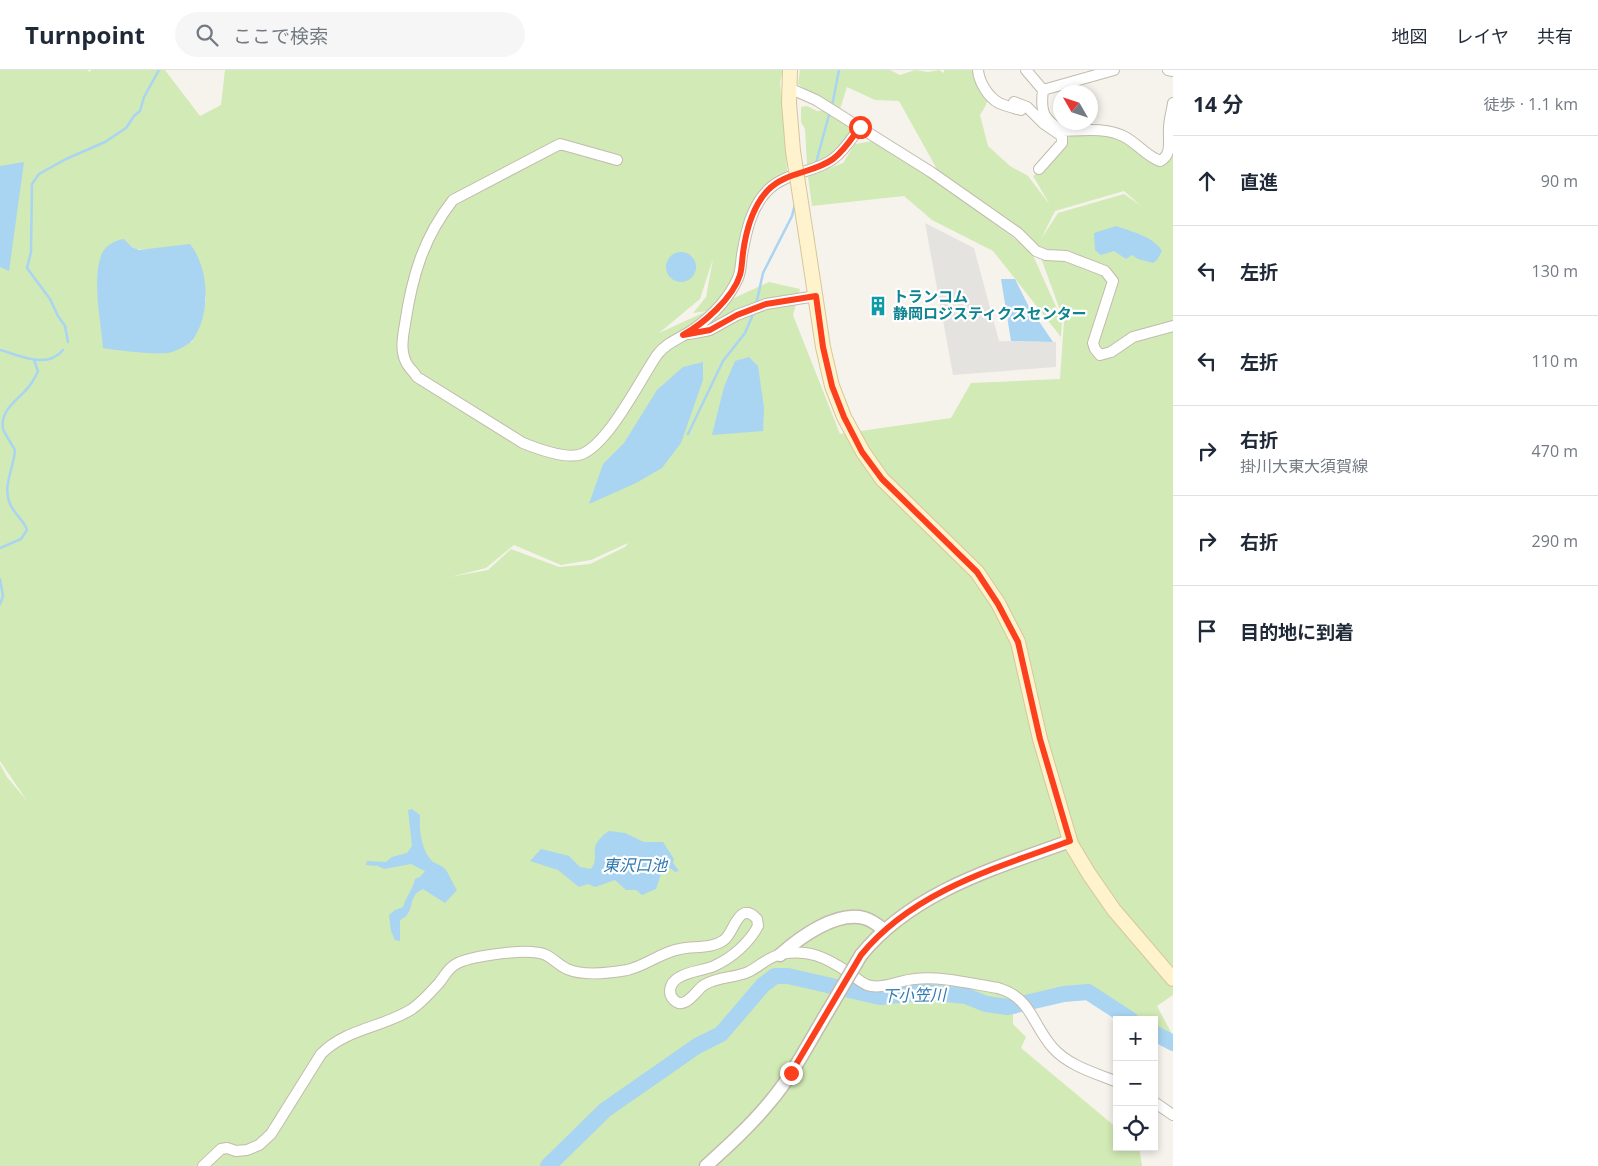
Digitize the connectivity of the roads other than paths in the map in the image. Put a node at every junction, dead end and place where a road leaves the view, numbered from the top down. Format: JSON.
{"nodes":[{"id":1,"x":790,"y":70,"type":"edge"},
{"id":2,"x":978,"y":70,"type":"edge"},
{"id":3,"x":1026,"y":70,"type":"edge"},
{"id":4,"x":1114,"y":70,"type":"edge"},
{"id":5,"x":1168,"y":70,"type":"edge"},
{"id":6,"x":1173,"y":71,"type":"edge"},
{"id":7,"x":789,"y":88,"type":"junction"},
{"id":8,"x":1043,"y":90,"type":"junction"},
{"id":9,"x":1014,"y":102,"type":"dead end"},
{"id":10,"x":1173,"y":103,"type":"edge"},
{"id":11,"x":1033,"y":113,"type":"junction"},
{"id":12,"x":860,"y":127,"type":"junction"},
{"id":13,"x":1059,"y":131,"type":"junction"},
{"id":14,"x":617,"y":160,"type":"dead end"},
{"id":15,"x":1039,"y":169,"type":"dead end"},
{"id":16,"x":816,"y":296,"type":"junction"},
{"id":17,"x":1173,"y":326,"type":"edge"},
{"id":18,"x":683,"y":335,"type":"junction"},
{"id":19,"x":1070,"y":841,"type":"junction"},
{"id":20,"x":884,"y":930,"type":"junction"},
{"id":21,"x":780,"y":954,"type":"junction"},
{"id":22,"x":1173,"y":979,"type":"edge"},
{"id":23,"x":1113,"y":1080,"type":"edge"},
{"id":24,"x":1158,"y":1105,"type":"edge"},
{"id":25,"x":1173,"y":1115,"type":"edge"},
{"id":26,"x":203,"y":1166,"type":"edge"},
{"id":27,"x":706,"y":1166,"type":"edge"}],
"edges":[{"from":1,"to":7,"type":"main road"},
{"from":2,"to":11,"type":"street"},
{"from":3,"to":8,"type":"street"},
{"from":4,"to":8,"type":"street"},
{"from":5,"to":6,"type":"street"},
{"from":7,"to":12,"type":"street"},
{"from":7,"to":16,"type":"main road","bridge":true},
{"from":8,"to":13,"type":"street"},
{"from":9,"to":11,"type":"street"},
{"from":10,"to":13,"type":"street"},
{"from":11,"to":13,"type":"street"},
{"from":12,"to":17,"type":"street"},
{"from":12,"to":18,"type":"street"},
{"from":13,"to":15,"type":"street"},
{"from":14,"to":18,"type":"street"},
{"from":16,"to":18,"type":"street"},
{"from":16,"to":19,"type":"main road"},
{"from":19,"to":20,"type":"street"},
{"from":19,"to":22,"type":"main road"},
{"from":20,"to":21,"type":"street"},
{"from":20,"to":27,"type":"street","bridge":true},
{"from":21,"to":23,"type":"street"},
{"from":21,"to":26,"type":"street"},
{"from":24,"to":25,"type":"street"}]}
